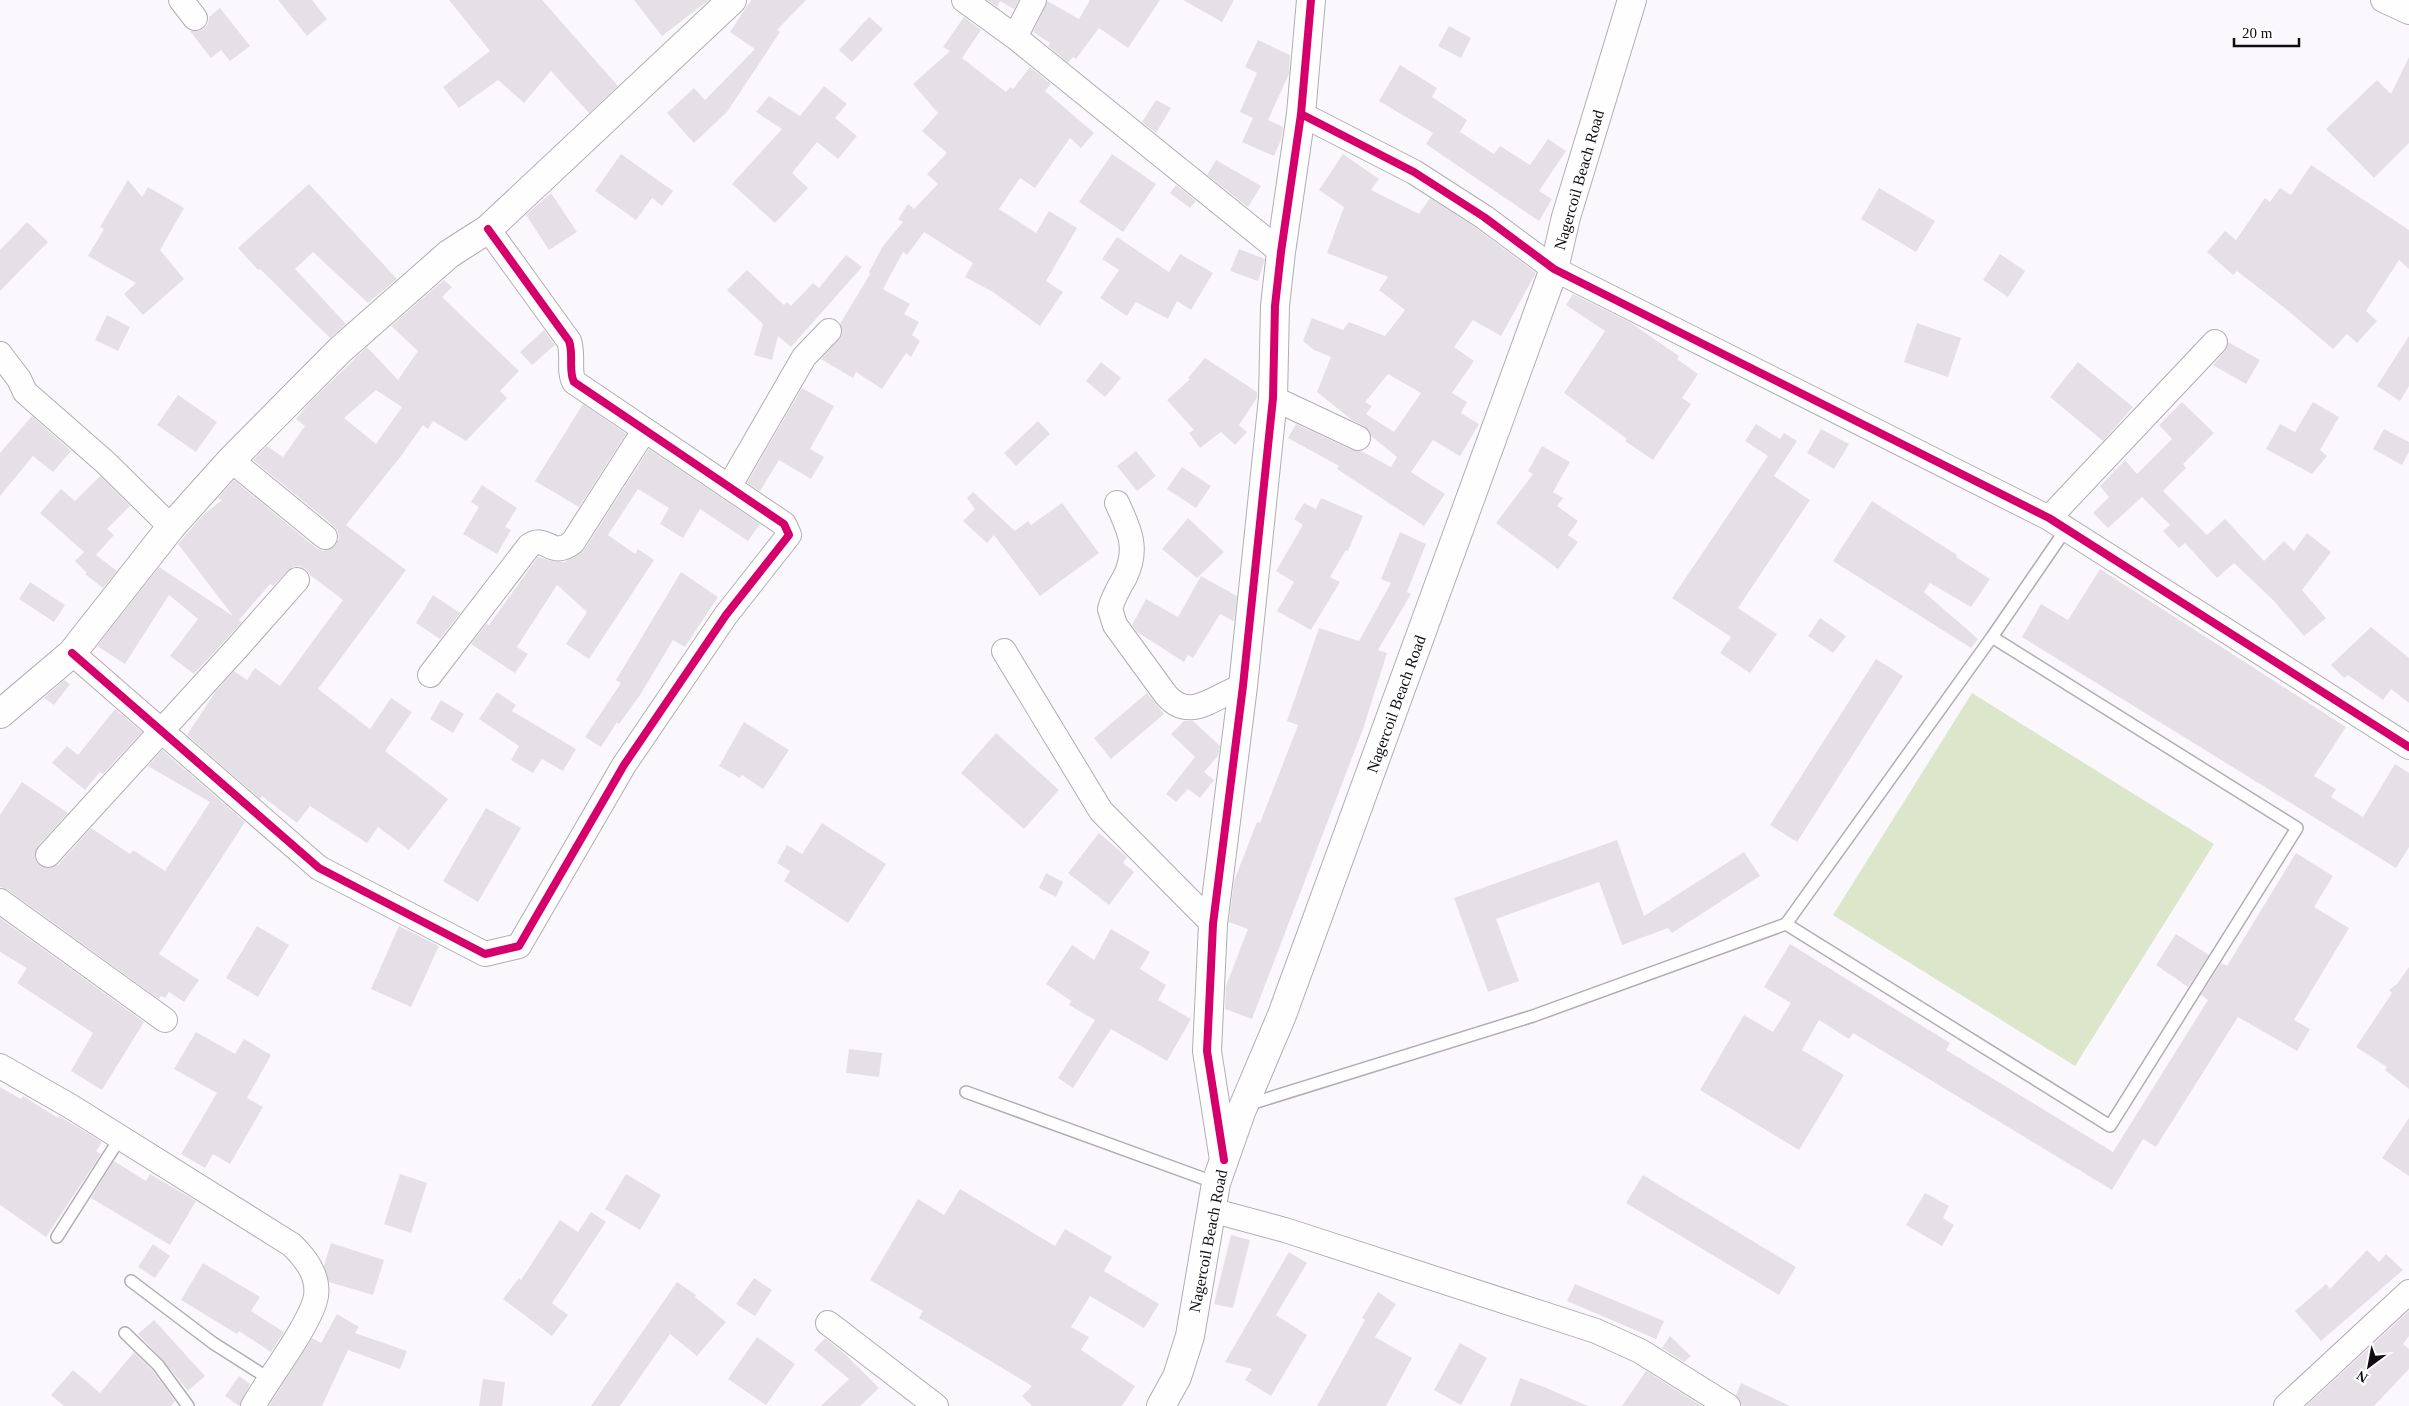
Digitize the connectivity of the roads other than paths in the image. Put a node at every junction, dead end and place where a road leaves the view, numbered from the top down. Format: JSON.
{"nodes":[{"id":1,"x":732,"y":0,"type":"edge"},
{"id":2,"x":964,"y":0,"type":"edge"},
{"id":3,"x":1034,"y":0,"type":"edge"},
{"id":4,"x":1311,"y":0,"type":"edge"},
{"id":5,"x":1632,"y":0,"type":"edge"},
{"id":6,"x":2383,"y":0,"type":"edge"},
{"id":7,"x":2409,"y":12,"type":"edge"},
{"id":8,"x":1014,"y":37,"type":"junction"},
{"id":9,"x":1301,"y":114,"type":"junction"},
{"id":10,"x":488,"y":230,"type":"junction"},
{"id":11,"x":1281,"y":252,"type":"junction"},
{"id":12,"x":1554,"y":270,"type":"junction"},
{"id":13,"x":828,"y":331,"type":"dead end"},
{"id":14,"x":2215,"y":342,"type":"dead end"},
{"id":15,"x":0,"y":354,"type":"edge"},
{"id":16,"x":1273,"y":398,"type":"junction"},
{"id":17,"x":644,"y":431,"type":"junction"},
{"id":18,"x":1358,"y":438,"type":"dead end"},
{"id":19,"x":231,"y":460,"type":"junction"},
{"id":20,"x":729,"y":487,"type":"junction"},
{"id":21,"x":1117,"y":503,"type":"dead end"},
{"id":22,"x":2058,"y":523,"type":"junction"},
{"id":23,"x":171,"y":527,"type":"junction"},
{"id":24,"x":325,"y":537,"type":"dead end"},
{"id":25,"x":297,"y":580,"type":"dead end"},
{"id":26,"x":1992,"y":637,"type":"junction"},
{"id":27,"x":1004,"y":651,"type":"dead end"},
{"id":28,"x":72,"y":653,"type":"junction"},
{"id":29,"x":430,"y":675,"type":"dead end"},
{"id":30,"x":1243,"y":686,"type":"junction"},
{"id":31,"x":0,"y":714,"type":"edge"},
{"id":32,"x":162,"y":730,"type":"junction"},
{"id":33,"x":2409,"y":747,"type":"edge"},
{"id":34,"x":48,"y":855,"type":"dead end"},
{"id":35,"x":0,"y":901,"type":"edge"},
{"id":36,"x":1213,"y":924,"type":"junction"},
{"id":37,"x":1786,"y":924,"type":"junction"},
{"id":38,"x":165,"y":1020,"type":"dead end"},
{"id":39,"x":0,"y":1066,"type":"edge"},
{"id":40,"x":966,"y":1092,"type":"dead end"},
{"id":41,"x":1243,"y":1106,"type":"junction"},
{"id":42,"x":120,"y":1138,"type":"junction"},
{"id":43,"x":1220,"y":1172,"type":"junction"},
{"id":44,"x":1211,"y":1210,"type":"junction"},
{"id":45,"x":57,"y":1236,"type":"dead end"},
{"id":46,"x":131,"y":1281,"type":"dead end"},
{"id":47,"x":2409,"y":1292,"type":"edge"},
{"id":48,"x":828,"y":1323,"type":"dead end"},
{"id":49,"x":125,"y":1332,"type":"dead end"},
{"id":50,"x":268,"y":1378,"type":"junction"},
{"id":51,"x":188,"y":1406,"type":"edge"},
{"id":52,"x":253,"y":1406,"type":"edge"},
{"id":53,"x":936,"y":1406,"type":"edge"},
{"id":54,"x":1161,"y":1406,"type":"edge"},
{"id":55,"x":1728,"y":1406,"type":"edge"},
{"id":56,"x":2286,"y":1406,"type":"edge"}],
"edges":[{"from":1,"to":10,"type":"street"},
{"from":2,"to":8,"type":"street"},
{"from":3,"to":8,"type":"street"},
{"from":4,"to":9,"type":"street"},
{"from":5,"to":12,"type":"street","name":"Nagercoil Beach Road"},
{"from":6,"to":7,"type":"street"},
{"from":8,"to":11,"type":"street"},
{"from":9,"to":11,"type":"street"},
{"from":9,"to":12,"type":"street"},
{"from":10,"to":17,"type":"street"},
{"from":10,"to":19,"type":"street"},
{"from":11,"to":16,"type":"street"},
{"from":12,"to":22,"type":"street"},
{"from":12,"to":41,"type":"street","name":"Nagercoil Beach Road"},
{"from":13,"to":20,"type":"street"},
{"from":14,"to":22,"type":"street"},
{"from":15,"to":23,"type":"street"},
{"from":16,"to":18,"type":"street"},
{"from":16,"to":30,"type":"street"},
{"from":17,"to":20,"type":"street"},
{"from":17,"to":29,"type":"street"},
{"from":19,"to":23,"type":"street"},
{"from":19,"to":24,"type":"street"},
{"from":20,"to":32,"type":"street"},
{"from":21,"to":30,"type":"street"},
{"from":22,"to":26,"type":"lane"},
{"from":22,"to":33,"type":"street"},
{"from":23,"to":28,"type":"street"},
{"from":25,"to":32,"type":"street"},
{"from":26,"to":37,"type":"lane"},
{"from":26,"to":37,"type":"lane"},
{"from":27,"to":36,"type":"street"},
{"from":28,"to":31,"type":"street"},
{"from":28,"to":32,"type":"street"},
{"from":30,"to":36,"type":"street"},
{"from":32,"to":34,"type":"street"},
{"from":35,"to":38,"type":"street"},
{"from":36,"to":43,"type":"street"},
{"from":37,"to":41,"type":"lane"},
{"from":39,"to":42,"type":"street"},
{"from":40,"to":43,"type":"lane"},
{"from":41,"to":43,"type":"street","name":"Nagercoil Beach Road"},
{"from":42,"to":45,"type":"lane"},
{"from":42,"to":50,"type":"street"},
{"from":43,"to":44,"type":"street","name":"Nagercoil Beach Road"},
{"from":44,"to":54,"type":"street","name":"Nagercoil Beach Road"},
{"from":44,"to":55,"type":"street"},
{"from":46,"to":50,"type":"lane"},
{"from":47,"to":56,"type":"street"},
{"from":48,"to":53,"type":"street"},
{"from":49,"to":51,"type":"lane"},
{"from":50,"to":52,"type":"street"}]}
